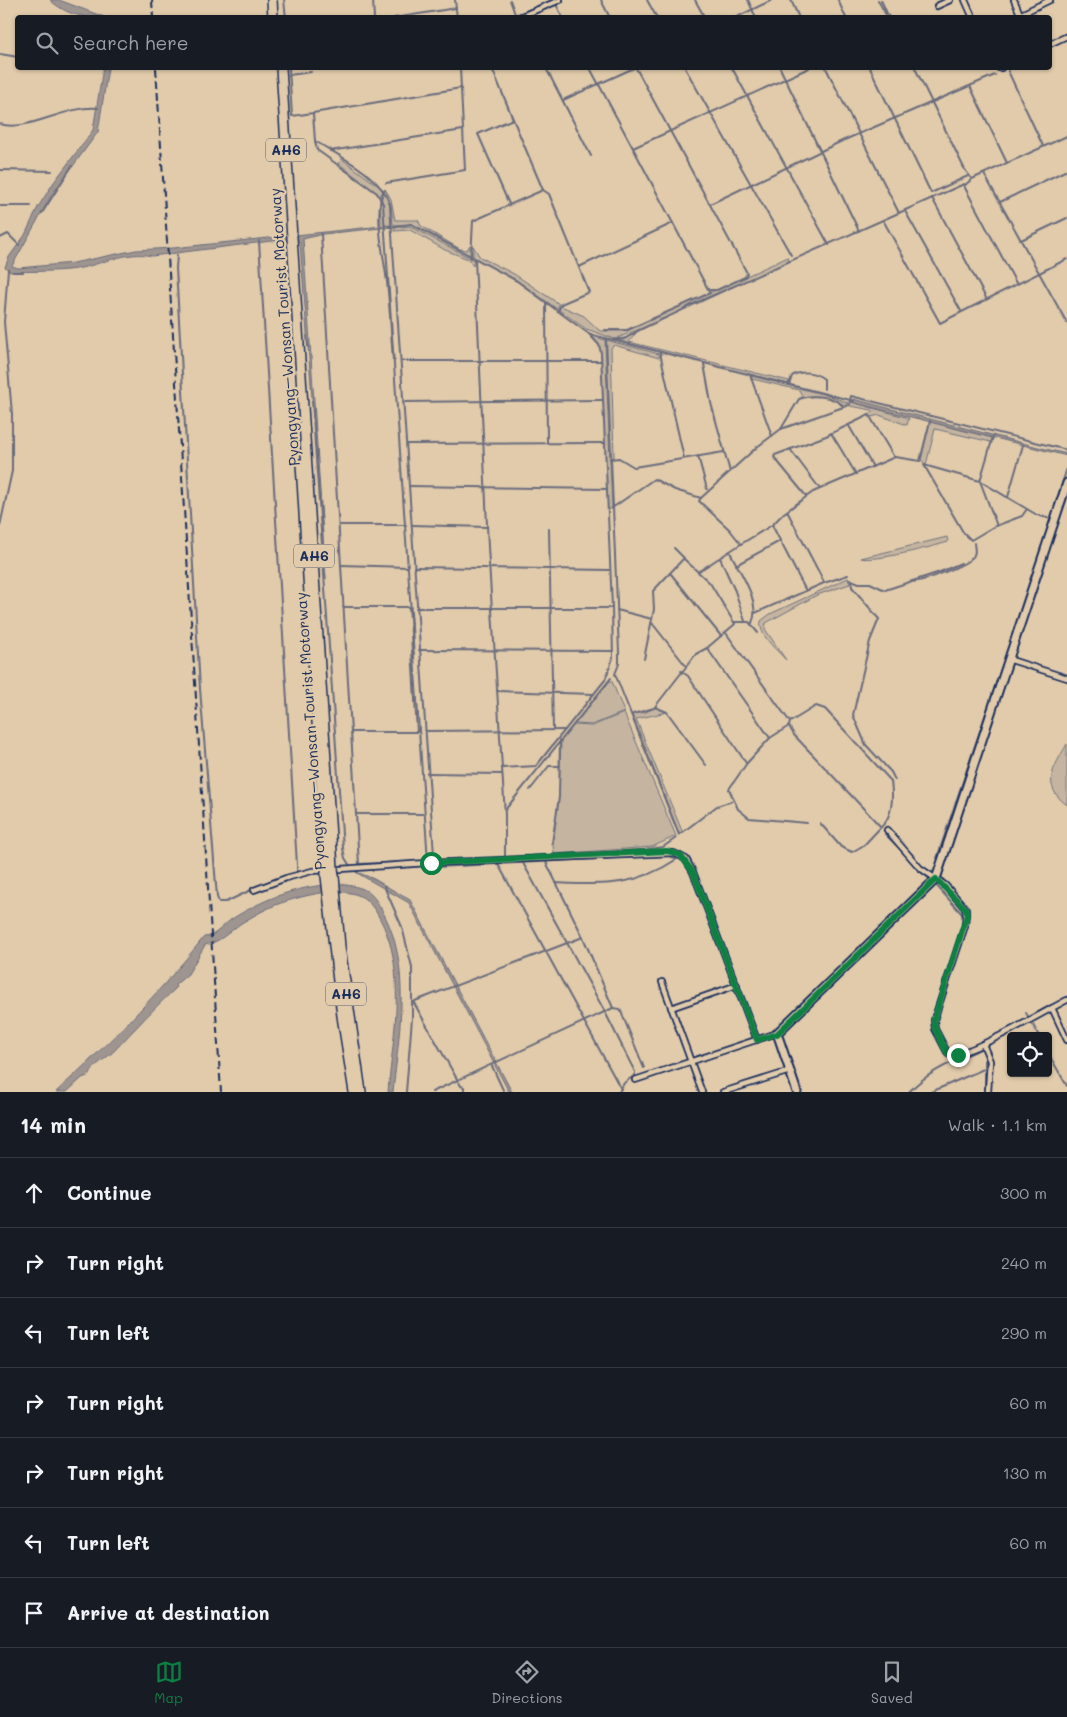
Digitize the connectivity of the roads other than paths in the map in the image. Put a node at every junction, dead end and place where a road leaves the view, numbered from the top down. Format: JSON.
{"nodes":[{"id":1,"x":272,"y":0,"type":"edge"},
{"id":2,"x":277,"y":0,"type":"edge"},
{"id":3,"x":560,"y":0,"type":"edge"},
{"id":4,"x":950,"y":0,"type":"edge"},
{"id":5,"x":964,"y":0,"type":"edge"},
{"id":6,"x":1014,"y":0,"type":"edge"},
{"id":7,"x":1050,"y":0,"type":"edge"},
{"id":8,"x":937,"y":6,"type":"dead end"},
{"id":9,"x":1020,"y":14,"type":"joint"},
{"id":10,"x":273,"y":15,"type":"edge"},
{"id":11,"x":278,"y":15,"type":"edge"},
{"id":12,"x":524,"y":15,"type":"edge"},
{"id":13,"x":972,"y":15,"type":"edge"},
{"id":14,"x":1067,"y":36,"type":"edge"},
{"id":15,"x":1052,"y":43,"type":"edge"},
{"id":16,"x":276,"y":70,"type":"edge"},
{"id":17,"x":281,"y":70,"type":"edge"},
{"id":18,"x":289,"y":231,"type":"junction"},
{"id":19,"x":1067,"y":483,"type":"edge"},
{"id":20,"x":1008,"y":658,"type":"junction"},
{"id":21,"x":1067,"y":678,"type":"edge"},
{"id":22,"x":887,"y":830,"type":"dead end"},
{"id":23,"x":936,"y":879,"type":"junction"},
{"id":24,"x":254,"y":890,"type":"dead end"},
{"id":25,"x":332,"y":897,"type":"junction"},
{"id":26,"x":662,"y":982,"type":"dead end"},
{"id":27,"x":737,"y":986,"type":"junction"},
{"id":28,"x":1067,"y":1000,"type":"edge"},
{"id":29,"x":671,"y":1008,"type":"junction"},
{"id":30,"x":1052,"y":1008,"type":"junction"},
{"id":31,"x":777,"y":1034,"type":"junction"},
{"id":32,"x":757,"y":1040,"type":"junction"},
{"id":33,"x":1067,"y":1040,"type":"edge"},
{"id":34,"x":983,"y":1044,"type":"junction"},
{"id":35,"x":692,"y":1060,"type":"junction"},
{"id":36,"x":790,"y":1071,"type":"junction"},
{"id":37,"x":635,"y":1080,"type":"dead end"},
{"id":38,"x":354,"y":1092,"type":"edge"},
{"id":39,"x":361,"y":1092,"type":"edge"},
{"id":40,"x":702,"y":1092,"type":"edge"},
{"id":41,"x":724,"y":1092,"type":"edge"},
{"id":42,"x":797,"y":1092,"type":"edge"},
{"id":43,"x":988,"y":1092,"type":"edge"}],
"edges":[{"from":1,"to":10,"type":"highway"},
{"from":2,"to":11,"type":"highway"},
{"from":3,"to":12,"type":"street"},
{"from":4,"to":8,"type":"street"},
{"from":5,"to":13,"type":"street"},
{"from":6,"to":9,"type":"street"},
{"from":7,"to":9,"type":"street"},
{"from":14,"to":15,"type":"street"},
{"from":16,"to":18,"type":"highway"},
{"from":17,"to":18,"type":"highway","name":"Pyongyang–Wonsan Tourist Motorway","number":"AH6"},
{"from":18,"to":25,"type":"highway","name":"Pyongyang–Wonsan Tourist Motorway","number":"AH6"},
{"from":19,"to":20,"type":"street"},
{"from":20,"to":21,"type":"street"},
{"from":20,"to":23,"type":"street"},
{"from":22,"to":23,"type":"street"},
{"from":23,"to":31,"type":"street"},
{"from":23,"to":34,"type":"street"},
{"from":24,"to":27,"type":"street"},
{"from":25,"to":38,"type":"highway"},
{"from":25,"to":39,"type":"highway","name":"Pyongyang–Wonsan Tourist Motorway","number":"AH6"},
{"from":26,"to":29,"type":"street"},
{"from":27,"to":29,"type":"street"},
{"from":27,"to":32,"type":"street"},
{"from":28,"to":30,"type":"street"},
{"from":29,"to":35,"type":"street"},
{"from":30,"to":33,"type":"street"},
{"from":30,"to":34,"type":"street"},
{"from":31,"to":32,"type":"street"},
{"from":31,"to":36,"type":"street"},
{"from":32,"to":35,"type":"street"},
{"from":34,"to":43,"type":"street"},
{"from":35,"to":37,"type":"street"},
{"from":35,"to":40,"type":"street"},
{"from":36,"to":41,"type":"street"},
{"from":36,"to":42,"type":"street"}]}
